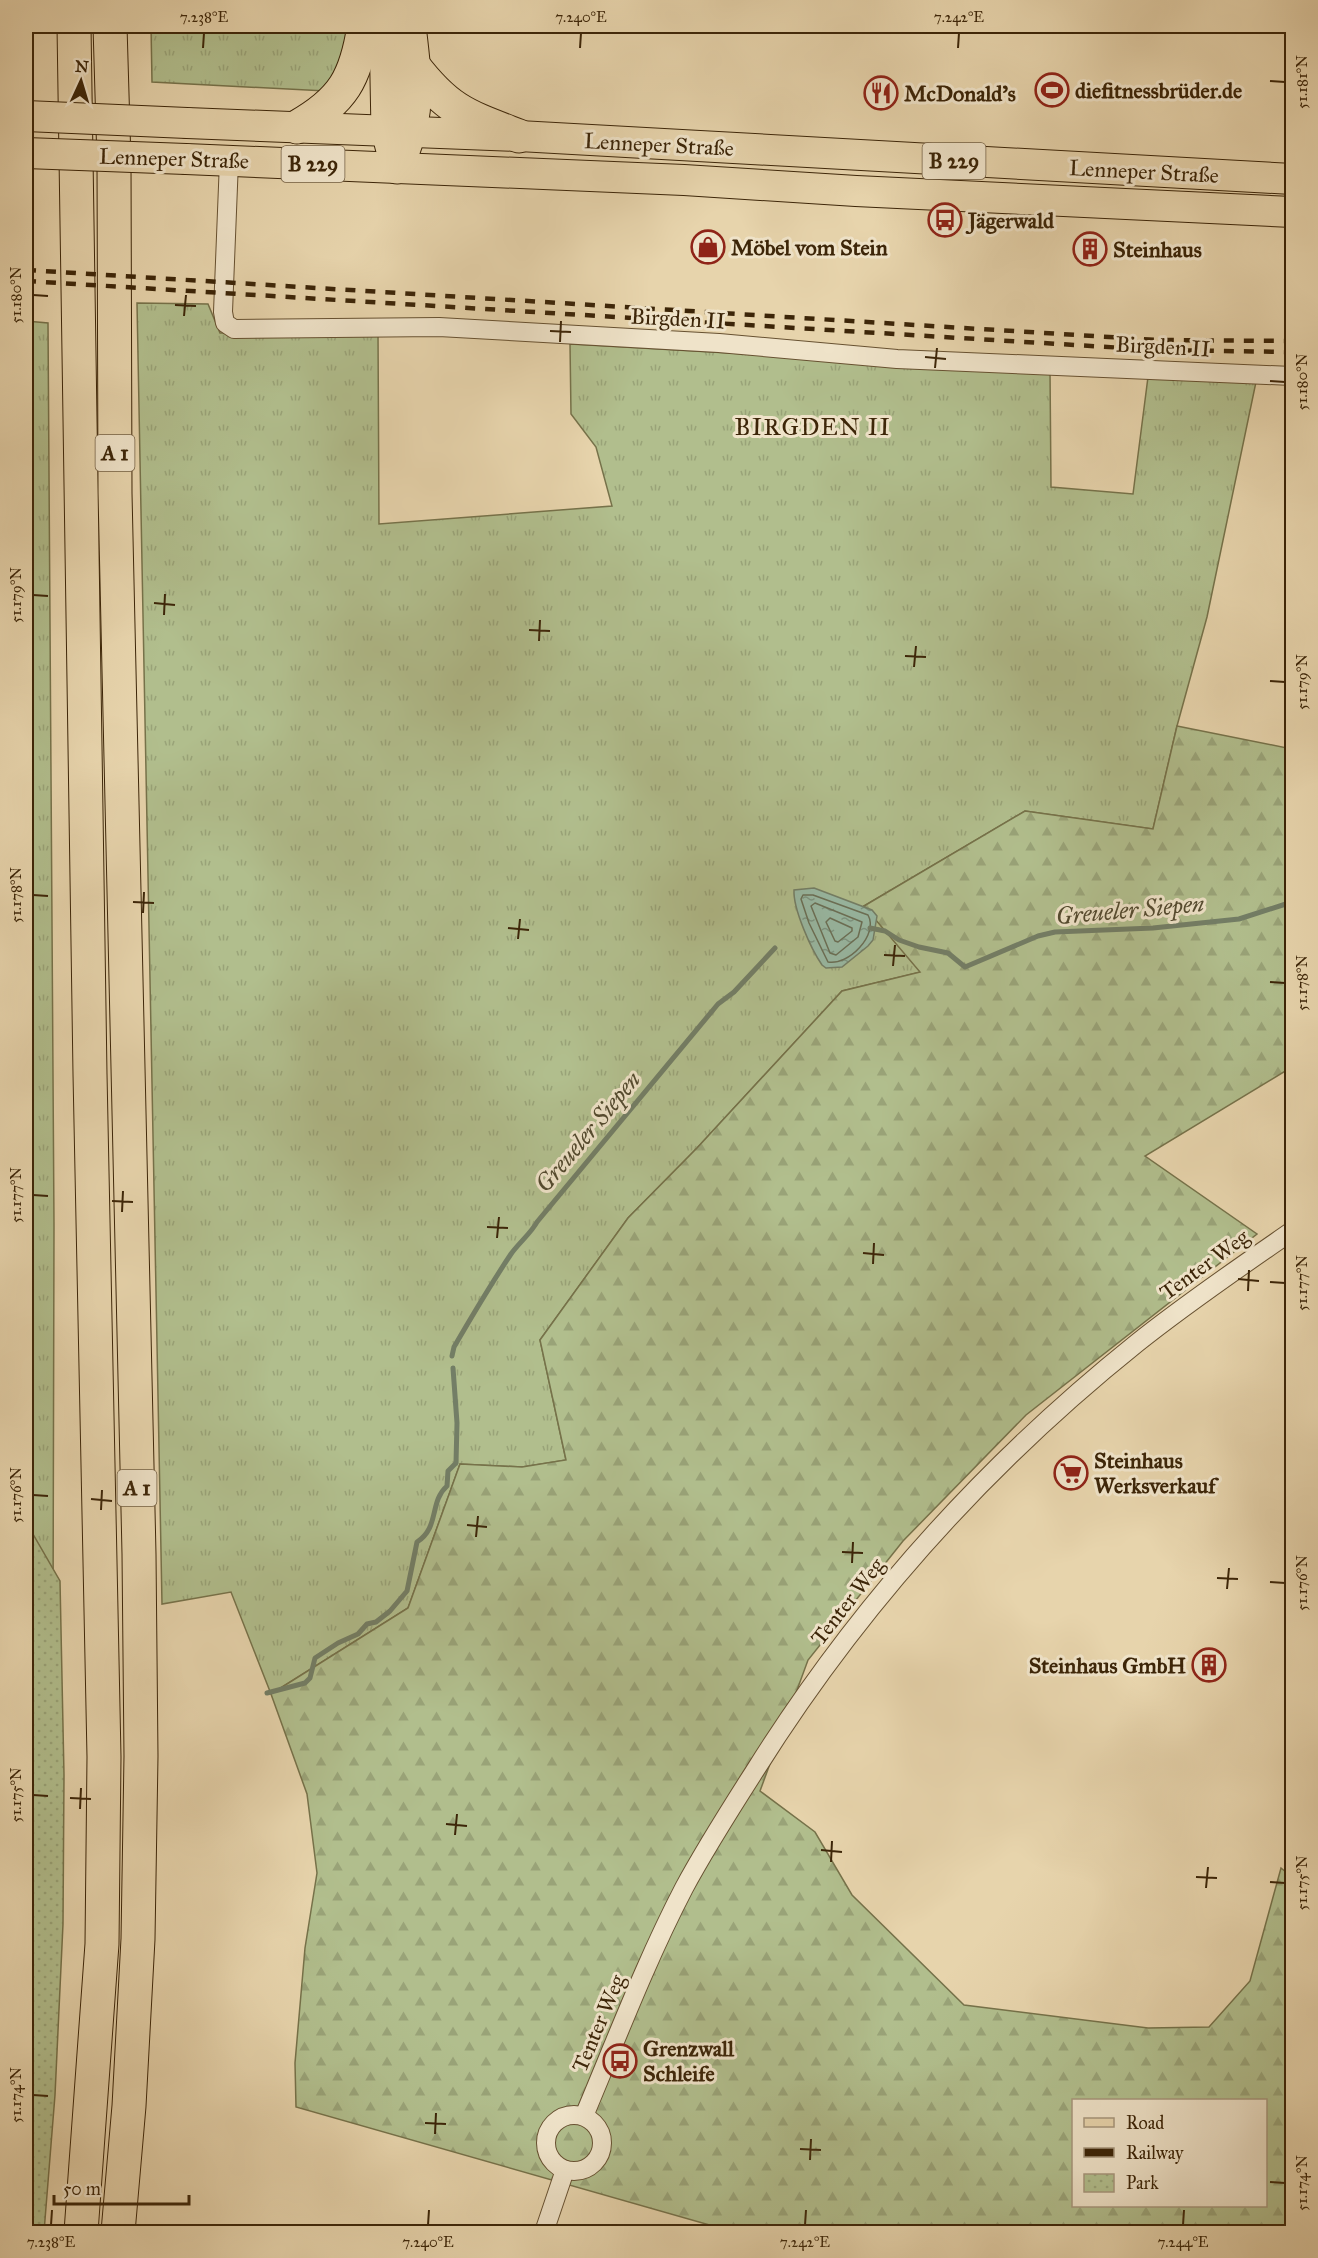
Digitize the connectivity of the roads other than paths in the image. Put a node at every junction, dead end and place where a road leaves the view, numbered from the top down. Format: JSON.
{"nodes":[{"id":1,"x":74,"y":26,"type":"edge"},
{"id":2,"x":110,"y":26,"type":"edge"},
{"id":3,"x":364,"y":26,"type":"edge"},
{"id":4,"x":386,"y":26,"type":"edge"},
{"id":5,"x":409,"y":26,"type":"edge"},
{"id":6,"x":413,"y":65,"type":"junction"},
{"id":7,"x":26,"y":116,"type":"edge"},
{"id":8,"x":297,"y":127,"type":"junction"},
{"id":9,"x":399,"y":131,"type":"junction"},
{"id":10,"x":519,"y":136,"type":"junction"},
{"id":11,"x":26,"y":153,"type":"edge"},
{"id":12,"x":229,"y":161,"type":"junction"},
{"id":13,"x":397,"y":167,"type":"junction"},
{"id":14,"x":1293,"y":179,"type":"edge"},
{"id":15,"x":1293,"y":212,"type":"edge"},
{"id":16,"x":1293,"y":376,"type":"edge"},
{"id":17,"x":1293,"y":1231,"type":"edge"},
{"id":18,"x":584,"y":2116,"type":"junction"},
{"id":19,"x":565,"y":2170,"type":"junction"},
{"id":20,"x":81,"y":2232,"type":"edge"},
{"id":21,"x":118,"y":2232,"type":"edge"},
{"id":22,"x":544,"y":2232,"type":"edge"}],
"edges":[{"from":1,"to":20,"type":"highway","number":"A 1"},
{"from":2,"to":21,"type":"highway","number":"A 1"},
{"from":3,"to":8,"type":"highway"},
{"from":4,"to":9,"type":"highway"},
{"from":5,"to":6,"type":"highway"},
{"from":6,"to":9,"type":"highway"},
{"from":6,"to":10,"type":"highway"},
{"from":7,"to":8,"type":"main road","name":"Lenneper Straße","number":"B 229","bridge":true},
{"from":8,"to":9,"type":"main road","name":"Lenneper Straße","number":"B 229"},
{"from":9,"to":10,"type":"main road","name":"Lenneper Straße","number":"B 229"},
{"from":9,"to":13,"type":"highway"},
{"from":10,"to":14,"type":"main road","name":"Lenneper Straße","number":"B 229"},
{"from":11,"to":12,"type":"main road","name":"Lenneper Straße","number":"B 229","bridge":true},
{"from":12,"to":13,"type":"main road","name":"Lenneper Straße","number":"B 229"},
{"from":12,"to":16,"type":"street","name":"Birgden II"},
{"from":13,"to":15,"type":"main road","name":"Lenneper Straße","number":"B 229"},
{"from":17,"to":18,"type":"street","name":"Tenter Weg"},
{"from":18,"to":19,"type":"street"},
{"from":18,"to":19,"type":"street"},
{"from":19,"to":22,"type":"street"}]}
